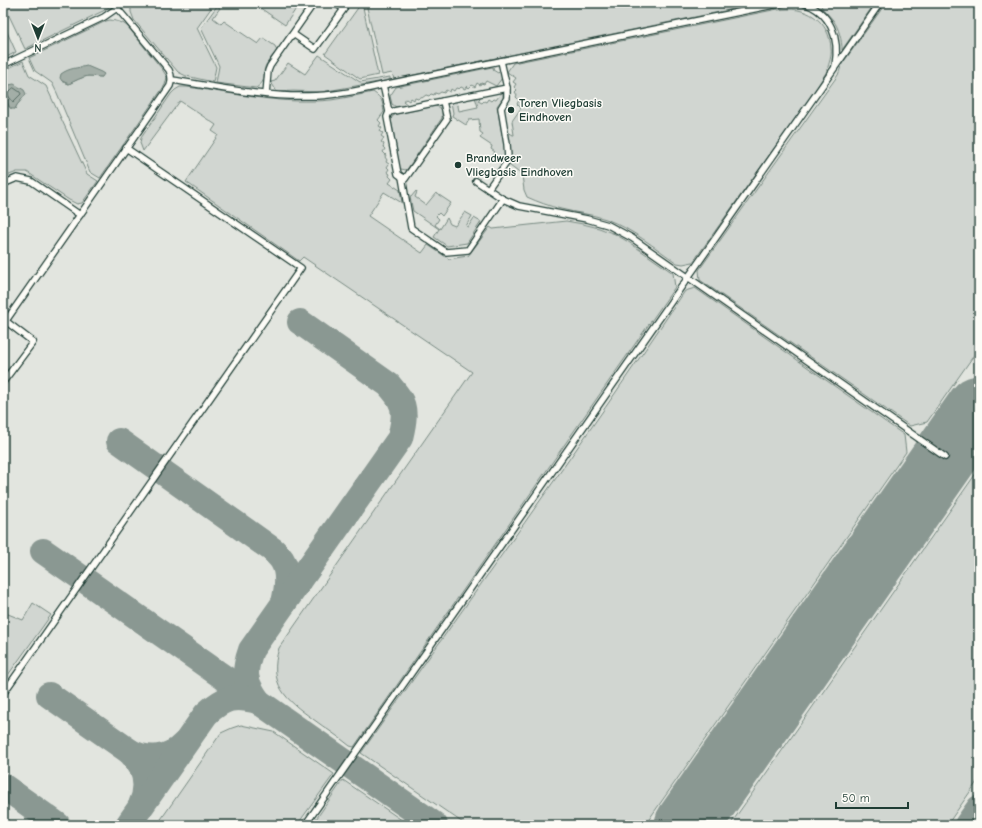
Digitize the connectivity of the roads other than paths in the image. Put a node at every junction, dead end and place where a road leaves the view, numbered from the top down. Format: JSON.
{"nodes":[{"id":1,"x":122,"y":3,"type":"edge"},
{"id":2,"x":314,"y":3,"type":"edge"},
{"id":3,"x":335,"y":3,"type":"edge"},
{"id":4,"x":783,"y":3,"type":"edge"},
{"id":5,"x":803,"y":3,"type":"edge"},
{"id":6,"x":880,"y":3,"type":"edge"},
{"id":7,"x":118,"y":8,"type":"junction"},
{"id":8,"x":293,"y":34,"type":"junction"},
{"id":9,"x":502,"y":61,"type":"junction"},
{"id":10,"x":3,"y":65,"type":"edge"},
{"id":11,"x":835,"y":68,"type":"junction"},
{"id":12,"x":172,"y":80,"type":"junction"},
{"id":13,"x":383,"y":85,"type":"junction"},
{"id":14,"x":507,"y":88,"type":"junction"},
{"id":15,"x":266,"y":94,"type":"junction"},
{"id":16,"x":443,"y":101,"type":"junction"},
{"id":17,"x":389,"y":112,"type":"junction"},
{"id":18,"x":126,"y":148,"type":"junction"},
{"id":19,"x":402,"y":177,"type":"junction"},
{"id":20,"x":476,"y":181,"type":"dead end"},
{"id":21,"x":3,"y":184,"type":"edge"},
{"id":22,"x":488,"y":189,"type":"junction"},
{"id":23,"x":503,"y":200,"type":"junction"},
{"id":24,"x":80,"y":215,"type":"junction"},
{"id":25,"x":688,"y":277,"type":"junction"},
{"id":26,"x":4,"y":322,"type":"edge"},
{"id":27,"x":3,"y":382,"type":"edge"},
{"id":28,"x":945,"y":457,"type":"dead end"},
{"id":29,"x":3,"y":694,"type":"edge"},
{"id":30,"x":305,"y":825,"type":"edge"}],
"edges":[{"from":1,"to":7,"type":"lane"},
{"from":2,"to":8,"type":"lane"},
{"from":3,"to":8,"type":"lane"},
{"from":4,"to":9,"type":"lane"},
{"from":5,"to":11,"type":"lane"},
{"from":6,"to":11,"type":"lane"},
{"from":7,"to":10,"type":"lane"},
{"from":7,"to":12,"type":"lane"},
{"from":8,"to":15,"type":"lane"},
{"from":9,"to":13,"type":"lane"},
{"from":9,"to":14,"type":"lane"},
{"from":11,"to":25,"type":"lane"},
{"from":12,"to":15,"type":"lane"},
{"from":12,"to":18,"type":"lane"},
{"from":13,"to":15,"type":"lane"},
{"from":13,"to":17,"type":"lane"},
{"from":14,"to":16,"type":"lane"},
{"from":14,"to":22,"type":"lane"},
{"from":16,"to":17,"type":"lane"},
{"from":16,"to":19,"type":"lane"},
{"from":17,"to":19,"type":"lane"},
{"from":18,"to":24,"type":"lane"},
{"from":18,"to":29,"type":"lane"},
{"from":19,"to":23,"type":"lane"},
{"from":20,"to":22,"type":"lane"},
{"from":21,"to":24,"type":"lane"},
{"from":22,"to":23,"type":"lane"},
{"from":23,"to":25,"type":"lane"},
{"from":24,"to":26,"type":"lane"},
{"from":25,"to":28,"type":"lane"},
{"from":25,"to":30,"type":"lane"},
{"from":26,"to":27,"type":"lane"}]}
